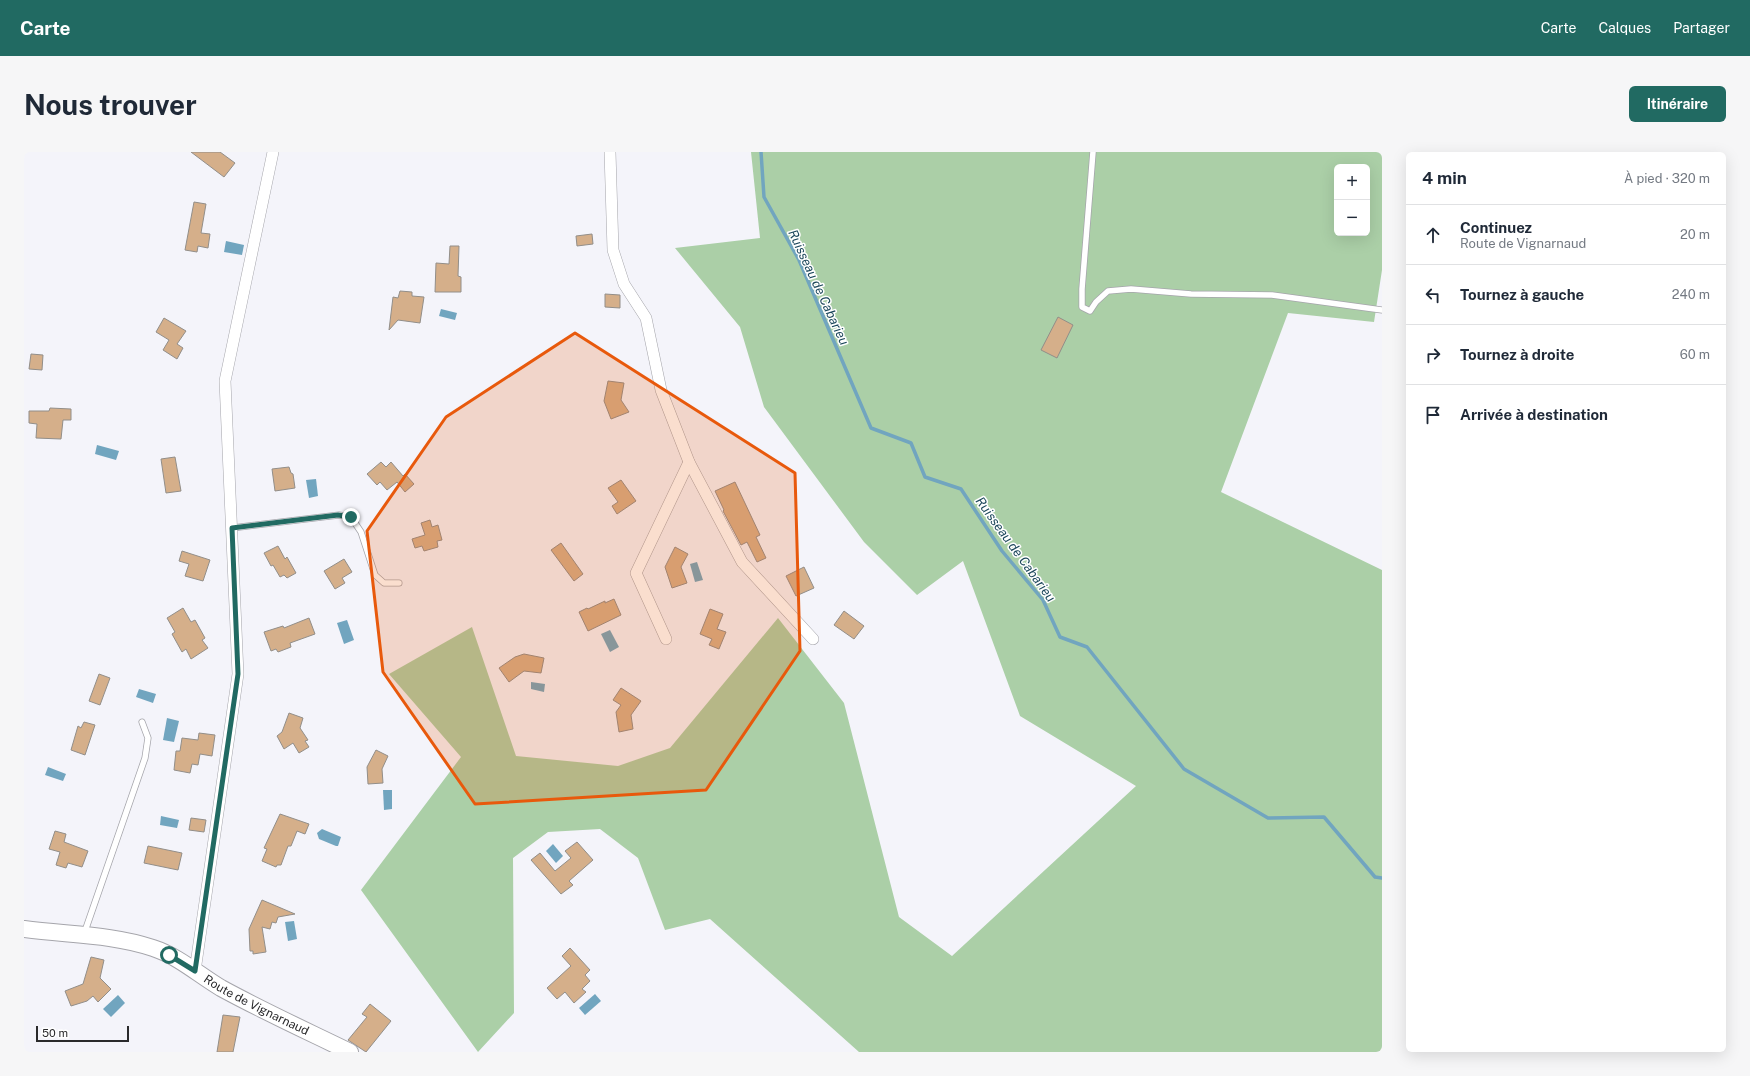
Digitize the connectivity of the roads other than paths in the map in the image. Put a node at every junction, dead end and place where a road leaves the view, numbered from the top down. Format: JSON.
{"nodes":[{"id":1,"x":273,"y":152,"type":"edge"},
{"id":2,"x":610,"y":152,"type":"edge"},
{"id":3,"x":1093,"y":152,"type":"edge"},
{"id":4,"x":1382,"y":310,"type":"edge"},
{"id":5,"x":689,"y":462,"type":"junction"},
{"id":6,"x":232,"y":528,"type":"junction"},
{"id":7,"x":399,"y":583,"type":"dead end"},
{"id":8,"x":813,"y":638,"type":"dead end"},
{"id":9,"x":666,"y":639,"type":"dead end"},
{"id":10,"x":142,"y":722,"type":"dead end"},
{"id":11,"x":24,"y":929,"type":"edge"},
{"id":12,"x":84,"y":935,"type":"junction"},
{"id":13,"x":195,"y":971,"type":"junction"},
{"id":14,"x":350,"y":1052,"type":"edge"}],
"edges":[{"from":1,"to":6,"type":"street"},
{"from":2,"to":5,"type":"street"},
{"from":3,"to":4,"type":"lane"},
{"from":5,"to":8,"type":"street"},
{"from":5,"to":9,"type":"street"},
{"from":6,"to":7,"type":"lane"},
{"from":6,"to":13,"type":"street"},
{"from":10,"to":12,"type":"lane"},
{"from":11,"to":12,"type":"street","name":"Route de Vignarnaud"},
{"from":12,"to":13,"type":"street","name":"Route de Vignarnaud"},
{"from":13,"to":14,"type":"street","name":"Route de Vignarnaud"}]}
